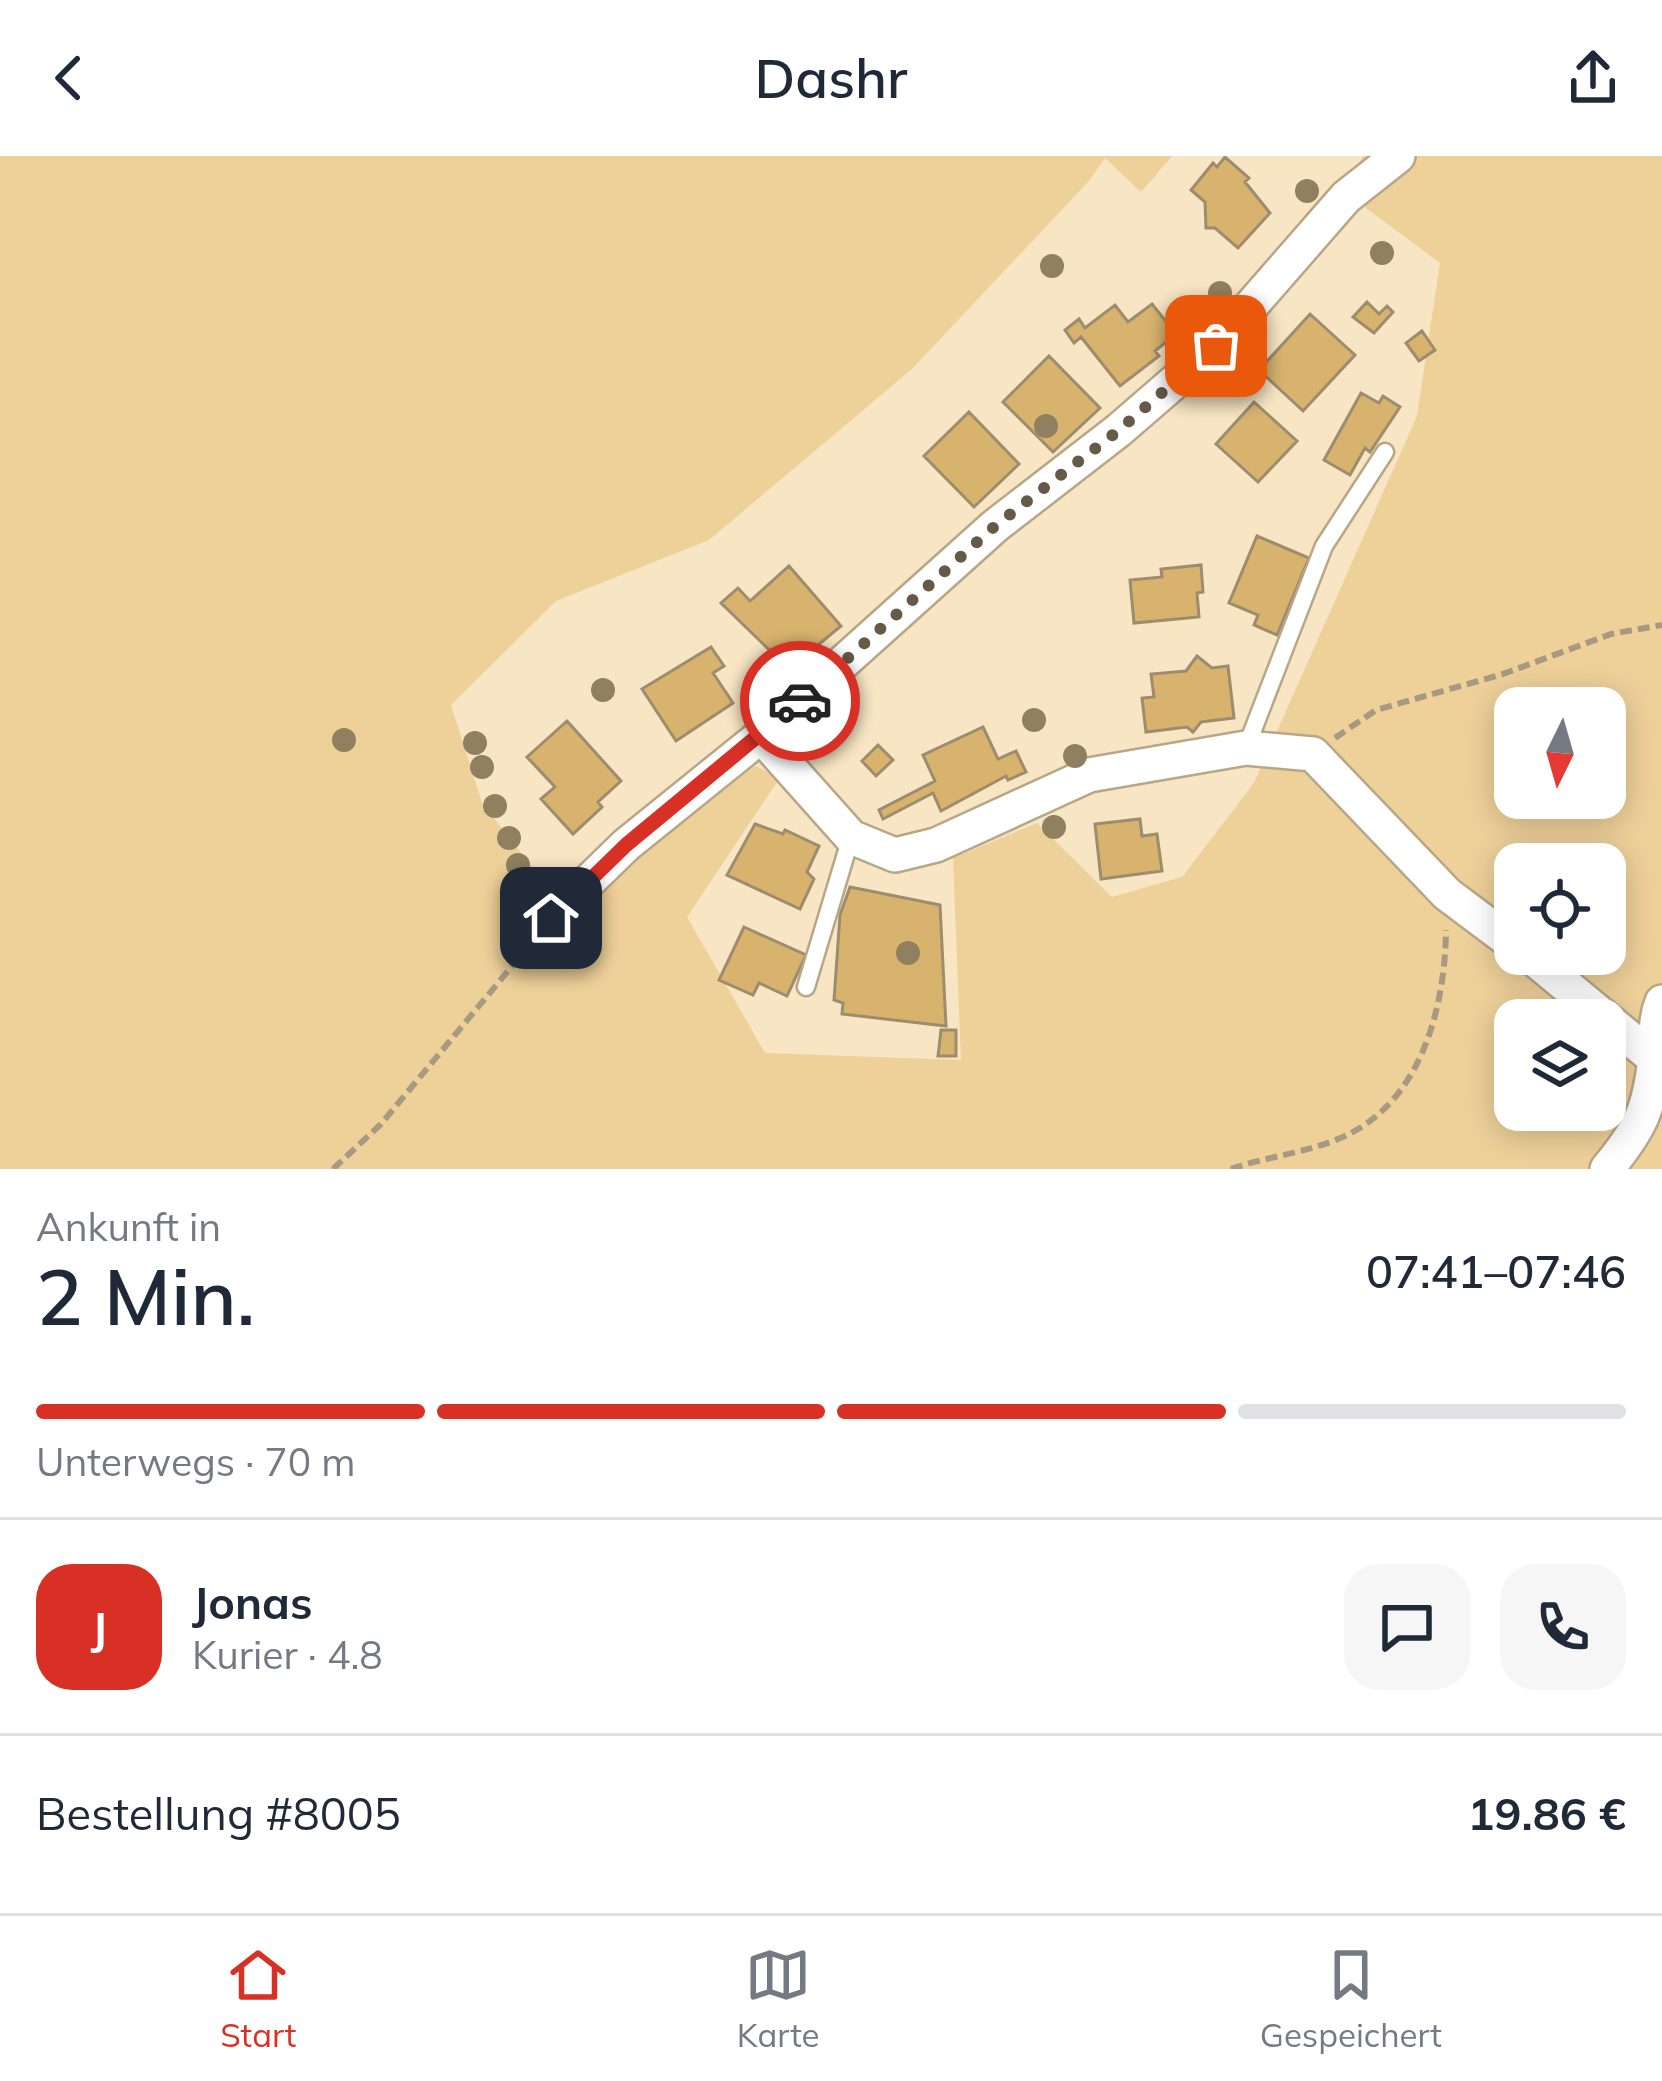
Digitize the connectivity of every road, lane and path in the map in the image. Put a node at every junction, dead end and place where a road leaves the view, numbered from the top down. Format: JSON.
{"nodes":[{"id":1,"x":1398,"y":156,"type":"edge"},
{"id":2,"x":1385,"y":452,"type":"dead end"},
{"id":3,"x":1662,"y":626,"type":"edge"},
{"id":4,"x":761,"y":736,"type":"junction"},
{"id":5,"x":1246,"y":748,"type":"junction"},
{"id":6,"x":1312,"y":754,"type":"junction"},
{"id":7,"x":851,"y":837,"type":"junction"},
{"id":8,"x":1447,"y":894,"type":"junction"},
{"id":9,"x":551,"y":918,"type":"joint"},
{"id":10,"x":1494,"y":929,"type":"edge"},
{"id":11,"x":1553,"y":975,"type":"edge"},
{"id":12,"x":806,"y":987,"type":"dead end"},
{"id":13,"x":1662,"y":1003,"type":"edge"},
{"id":14,"x":1655,"y":1059,"type":"junction"},
{"id":15,"x":333,"y":1169,"type":"edge"},
{"id":16,"x":1231,"y":1169,"type":"edge"},
{"id":17,"x":1607,"y":1169,"type":"edge"}],
"edges":[{"from":1,"to":4,"type":"street"},
{"from":2,"to":5,"type":"lane"},
{"from":3,"to":6,"type":"path"},
{"from":4,"to":7,"type":"street"},
{"from":4,"to":9,"type":"street"},
{"from":5,"to":6,"type":"street"},
{"from":5,"to":7,"type":"street"},
{"from":6,"to":8,"type":"street"},
{"from":7,"to":12,"type":"lane"},
{"from":8,"to":10,"type":"street"},
{"from":8,"to":16,"type":"path"},
{"from":9,"to":15,"type":"path"},
{"from":11,"to":14,"type":"street"},
{"from":13,"to":14,"type":"street"},
{"from":14,"to":17,"type":"street"}]}
